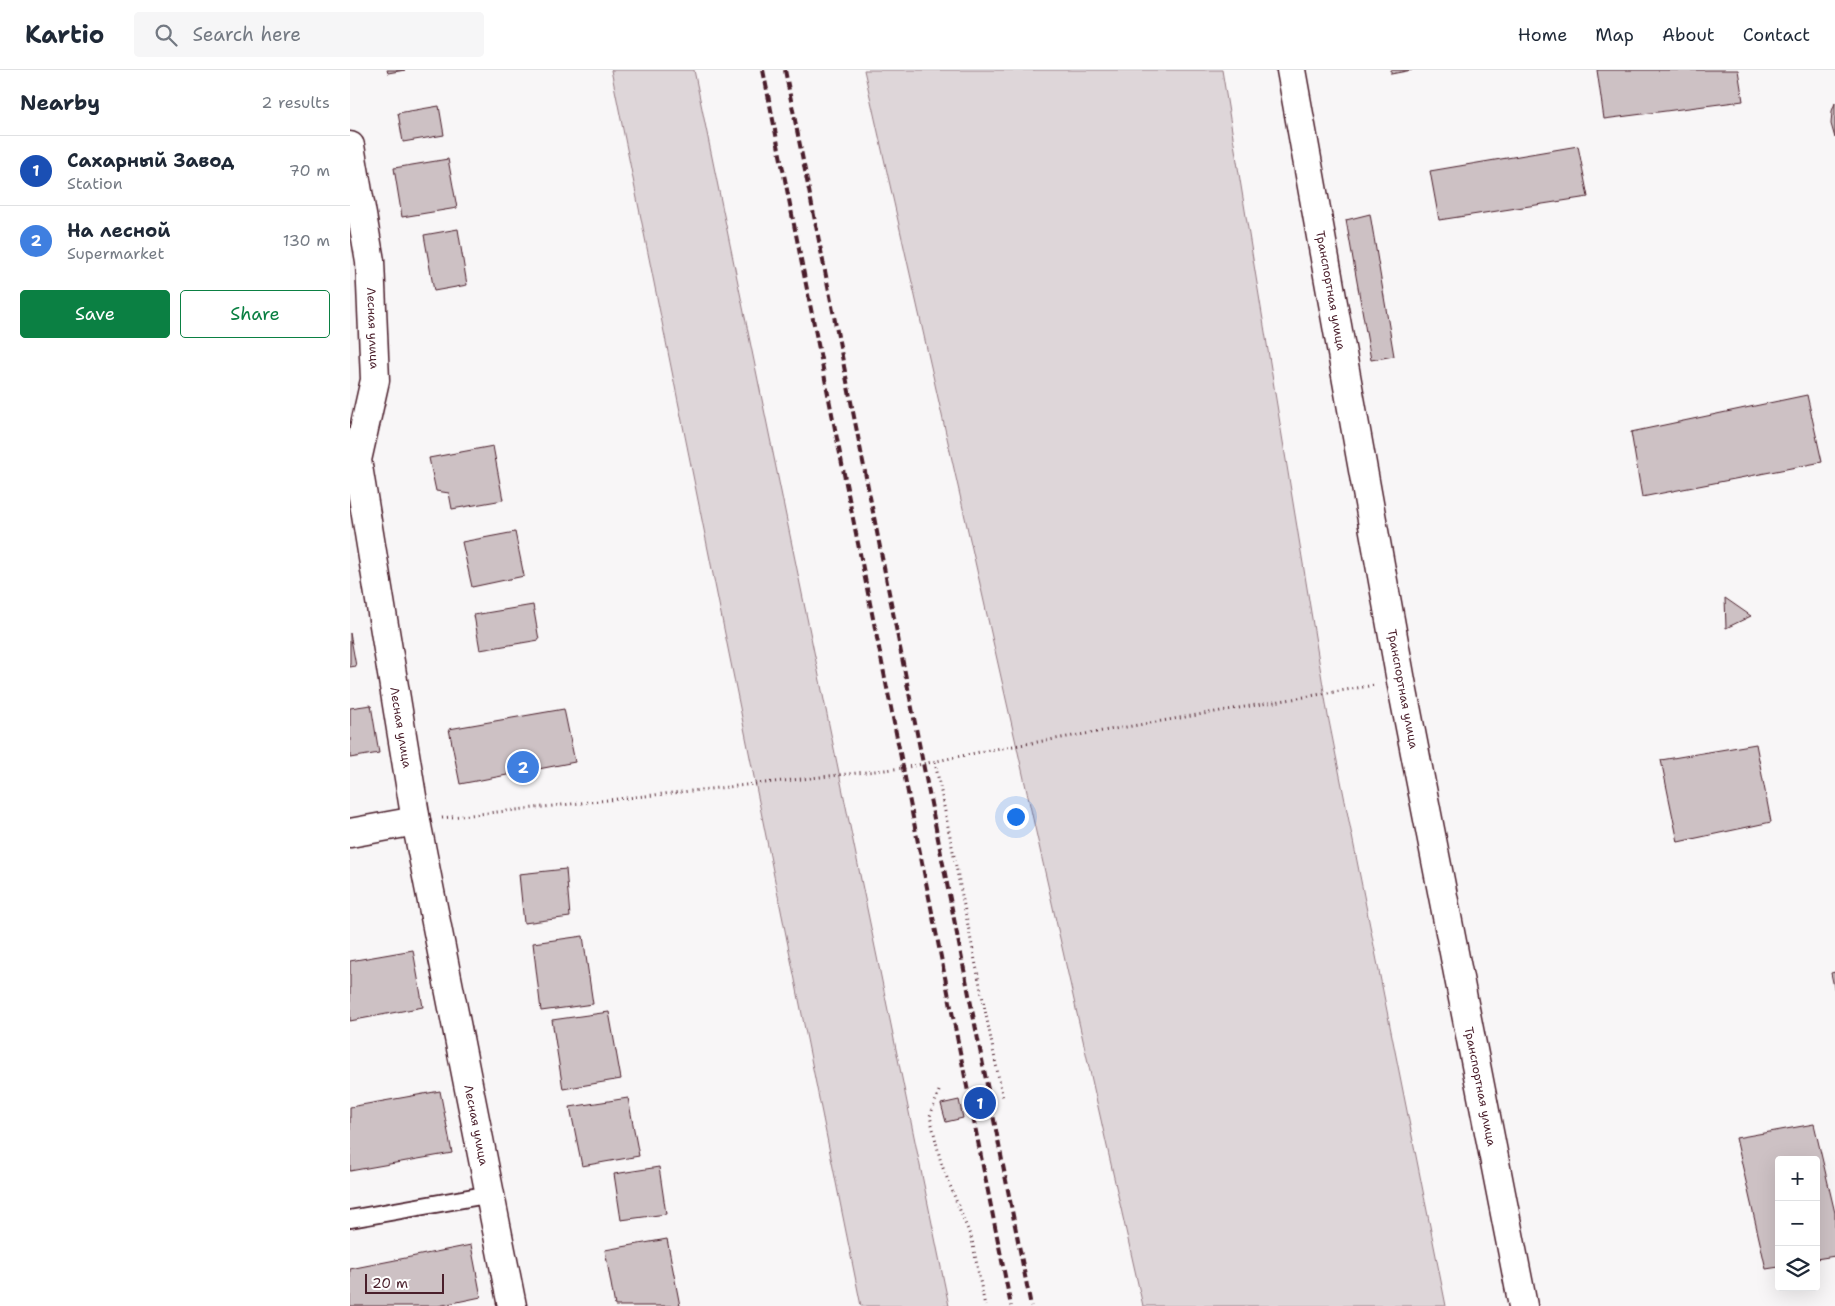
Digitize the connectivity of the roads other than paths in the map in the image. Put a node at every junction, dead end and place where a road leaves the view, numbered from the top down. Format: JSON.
{"nodes":[{"id":1,"x":1291,"y":70,"type":"edge"},
{"id":2,"x":350,"y":146,"type":"edge"},
{"id":3,"x":416,"y":820,"type":"junction"},
{"id":4,"x":350,"y":833,"type":"edge"},
{"id":5,"x":491,"y":1194,"type":"junction"},
{"id":6,"x":350,"y":1220,"type":"edge"},
{"id":7,"x":512,"y":1306,"type":"edge"},
{"id":8,"x":1522,"y":1306,"type":"edge"}],
"edges":[{"from":1,"to":8,"type":"street","name":"Транспортная улица"},
{"from":2,"to":3,"type":"street","name":"Лесная улица"},
{"from":3,"to":4,"type":"street"},
{"from":3,"to":5,"type":"street","name":"Лесная улица"},
{"from":5,"to":6,"type":"lane"},
{"from":5,"to":7,"type":"street","name":"Лесная улица"}]}
